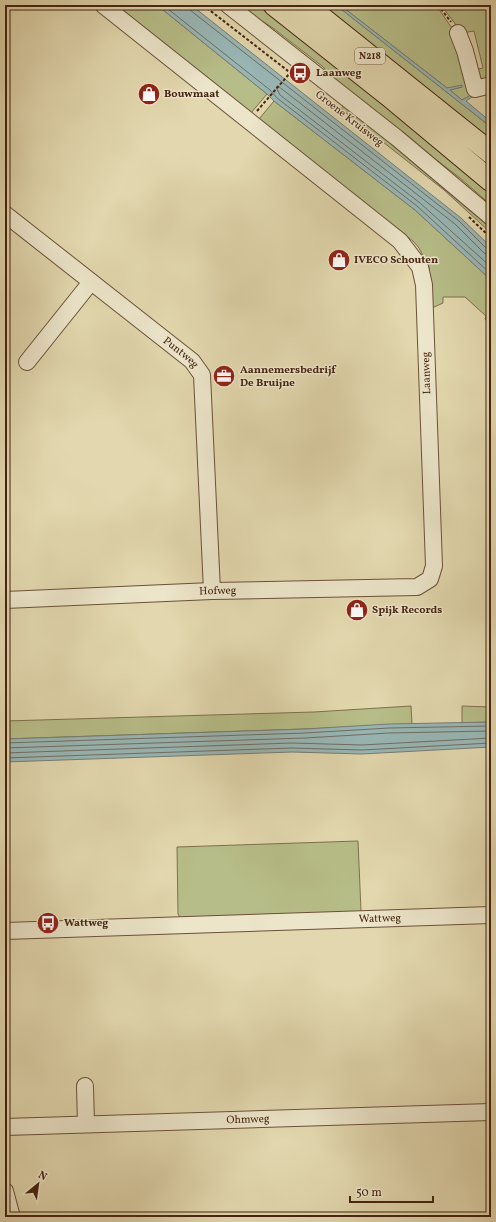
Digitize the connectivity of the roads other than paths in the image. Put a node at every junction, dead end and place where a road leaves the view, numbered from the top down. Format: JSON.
{"nodes":[{"id":1,"x":103,"y":5,"type":"edge"},
{"id":2,"x":228,"y":5,"type":"edge"},
{"id":3,"x":274,"y":5,"type":"edge"},
{"id":4,"x":306,"y":5,"type":"edge"},
{"id":5,"x":458,"y":33,"type":"road end"},
{"id":6,"x":491,"y":85,"type":"edge"},
{"id":7,"x":491,"y":153,"type":"edge"},
{"id":8,"x":491,"y":181,"type":"edge"},
{"id":9,"x":5,"y":214,"type":"edge"},
{"id":10,"x":491,"y":217,"type":"edge"},
{"id":11,"x":91,"y":282,"type":"junction"},
{"id":12,"x":27,"y":362,"type":"dead end"},
{"id":13,"x":430,"y":579,"type":"joint"},
{"id":14,"x":212,"y":591,"type":"junction"},
{"id":15,"x":5,"y":600,"type":"edge"},
{"id":16,"x":491,"y":915,"type":"edge"},
{"id":17,"x":5,"y":931,"type":"edge"},
{"id":18,"x":85,"y":1086,"type":"dead end"},
{"id":19,"x":491,"y":1112,"type":"edge"},
{"id":20,"x":86,"y":1124,"type":"junction"},
{"id":21,"x":5,"y":1127,"type":"edge"},
{"id":22,"x":5,"y":1191,"type":"edge"},
{"id":23,"x":12,"y":1217,"type":"edge"}],
"edges":[{"from":1,"to":13,"type":"street","name":"Laanweg"},
{"from":2,"to":10,"type":"street"},
{"from":3,"to":8,"type":"main road","number":"N218"},
{"from":4,"to":7,"type":"main road","number":"N218"},
{"from":5,"to":6,"type":"street"},
{"from":9,"to":11,"type":"street","name":"Puntweg"},
{"from":11,"to":12,"type":"street"},
{"from":11,"to":14,"type":"street","name":"Puntweg"},
{"from":13,"to":14,"type":"street","name":"Hofweg"},
{"from":14,"to":15,"type":"street","name":"Hofweg"},
{"from":16,"to":17,"type":"street","name":"Wattweg"},
{"from":18,"to":20,"type":"street"},
{"from":19,"to":20,"type":"street","name":"Ohmweg"},
{"from":20,"to":21,"type":"street","name":"Ohmweg"},
{"from":22,"to":23,"type":"street"}]}
